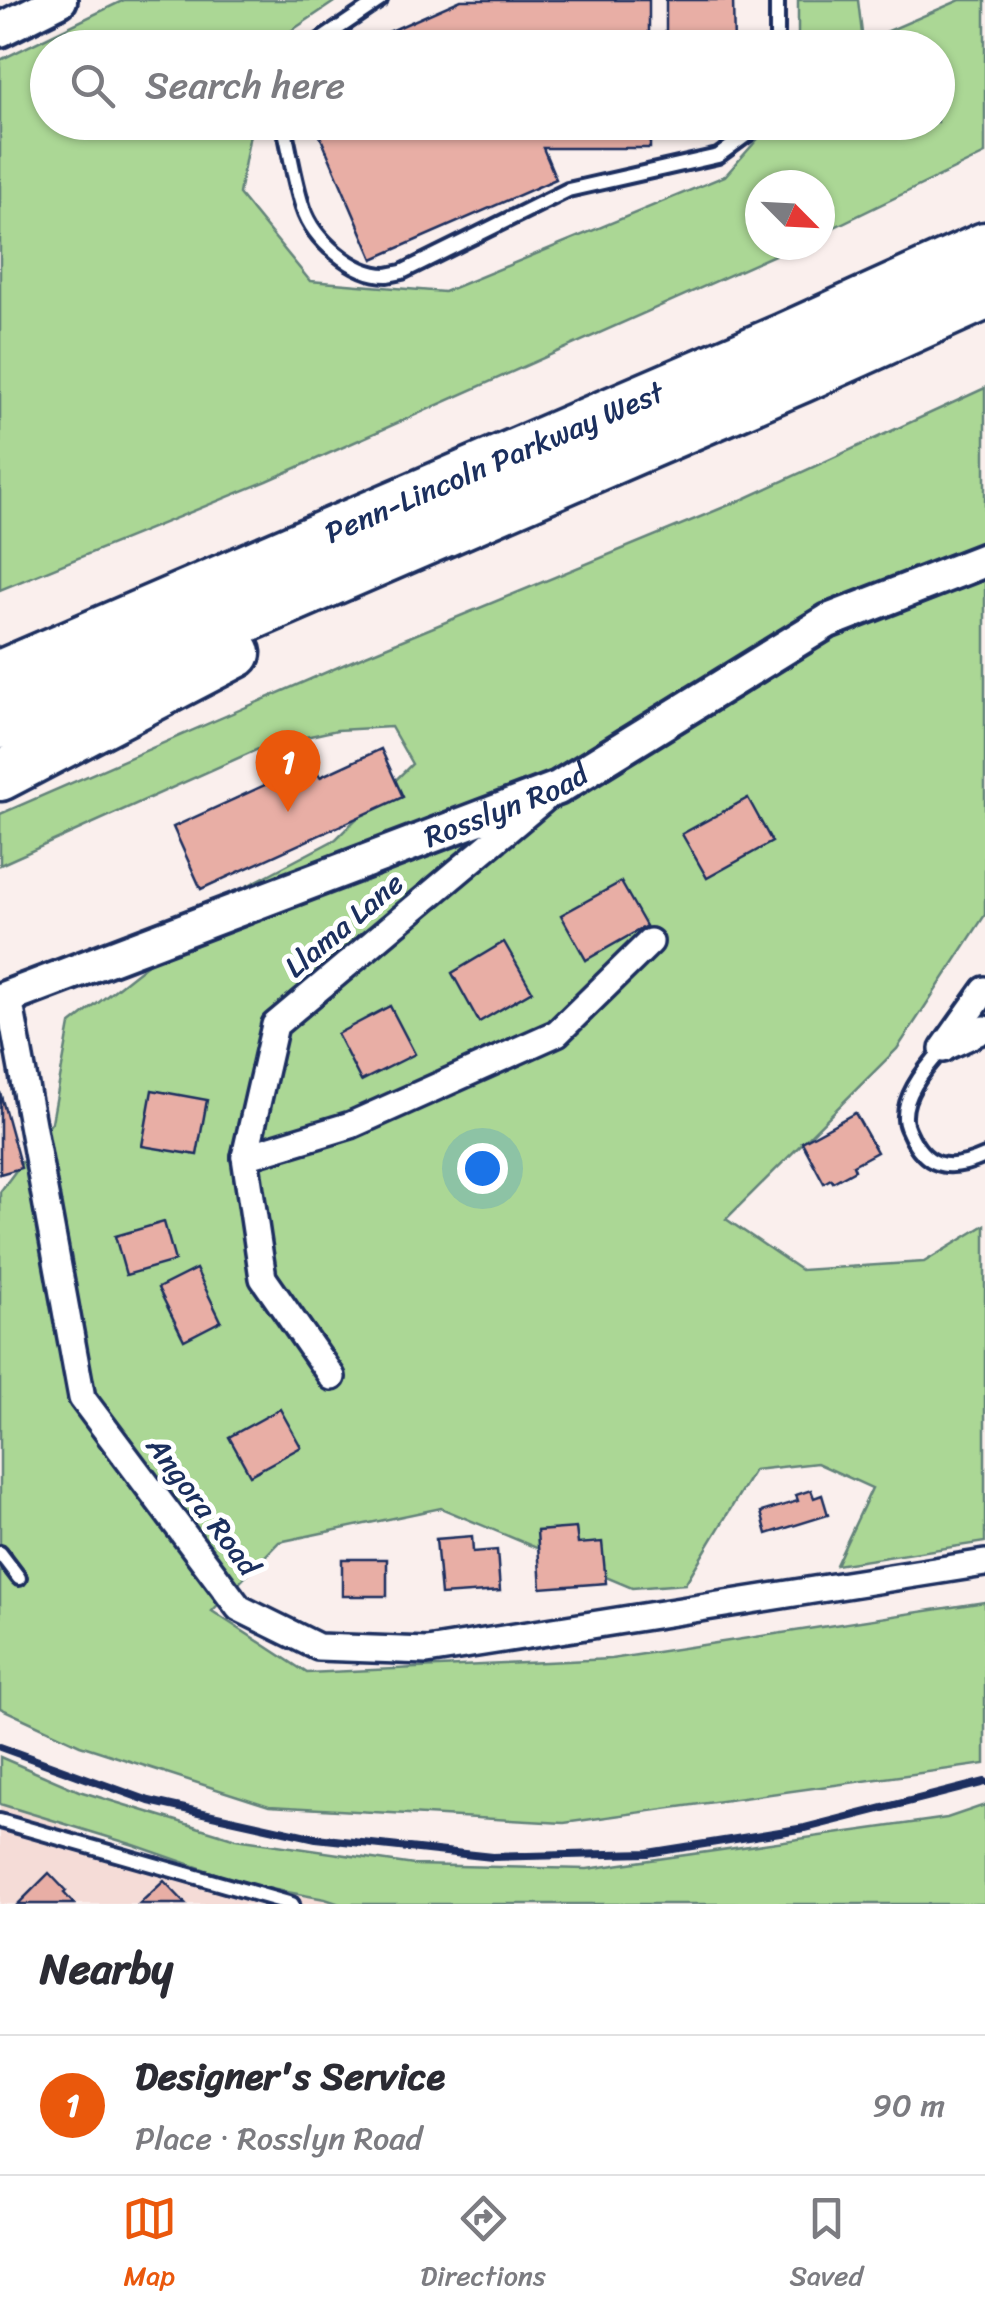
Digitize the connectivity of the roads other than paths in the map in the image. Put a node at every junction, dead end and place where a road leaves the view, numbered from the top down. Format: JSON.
{"nodes":[{"id":1,"x":60,"y":0,"type":"edge"},
{"id":2,"x":380,"y":0,"type":"edge"},
{"id":3,"x":776,"y":0,"type":"edge"},
{"id":4,"x":0,"y":30,"type":"edge"},
{"id":5,"x":336,"y":30,"type":"edge"},
{"id":6,"x":777,"y":30,"type":"edge"},
{"id":7,"x":288,"y":140,"type":"edge"},
{"id":8,"x":740,"y":140,"type":"edge"},
{"id":9,"x":984,"y":260,"type":"edge"},
{"id":10,"x":552,"y":486,"type":"junction"},
{"id":11,"x":985,"y":560,"type":"edge"},
{"id":12,"x":186,"y":595,"type":"junction"},
{"id":13,"x":0,"y":657,"type":"edge"},
{"id":14,"x":0,"y":676,"type":"edge"},
{"id":15,"x":0,"y":724,"type":"edge"},
{"id":16,"x":0,"y":776,"type":"edge"},
{"id":17,"x":558,"y":788,"type":"junction"},
{"id":18,"x":650,"y":942,"type":"dead end"},
{"id":19,"x":985,"y":990,"type":"edge"},
{"id":20,"x":5,"y":999,"type":"edge"},
{"id":21,"x":985,"y":1029,"type":"edge"},
{"id":22,"x":944,"y":1049,"type":"junction"},
{"id":23,"x":985,"y":1156,"type":"edge"},
{"id":24,"x":245,"y":1157,"type":"junction"},
{"id":25,"x":332,"y":1377,"type":"dead end"},
{"id":26,"x":0,"y":1553,"type":"edge"},
{"id":27,"x":985,"y":1563,"type":"edge"},
{"id":28,"x":19,"y":1578,"type":"dead end"},
{"id":29,"x":0,"y":1821,"type":"edge"},
{"id":30,"x":292,"y":1904,"type":"edge"}],
"edges":[{"from":1,"to":4,"type":"street"},
{"from":2,"to":5,"type":"lane"},
{"from":3,"to":6,"type":"lane"},
{"from":7,"to":8,"type":"lane"},
{"from":9,"to":10,"type":"highway","name":"Penn-Lincoln Parkway West"},
{"from":9,"to":12,"type":"highway","name":"Penn-Lincoln Parkway West"},
{"from":10,"to":15,"type":"highway","name":"Penn-Lincoln Parkway West"},
{"from":10,"to":16,"type":"highway"},
{"from":11,"to":17,"type":"street","name":"Rosslyn Road"},
{"from":12,"to":13,"type":"highway"},
{"from":12,"to":14,"type":"highway","name":"Penn-Lincoln Parkway West"},
{"from":17,"to":20,"type":"street","name":"Rosslyn Road"},
{"from":17,"to":24,"type":"street","name":"Llama Lane"},
{"from":18,"to":24,"type":"street"},
{"from":19,"to":22,"type":"street"},
{"from":20,"to":27,"type":"street","name":"Angora Road"},
{"from":21,"to":22,"type":"street"},
{"from":22,"to":23,"type":"lane"},
{"from":24,"to":25,"type":"street","name":"Llama Lane"},
{"from":26,"to":28,"type":"lane"},
{"from":29,"to":30,"type":"lane"}]}
